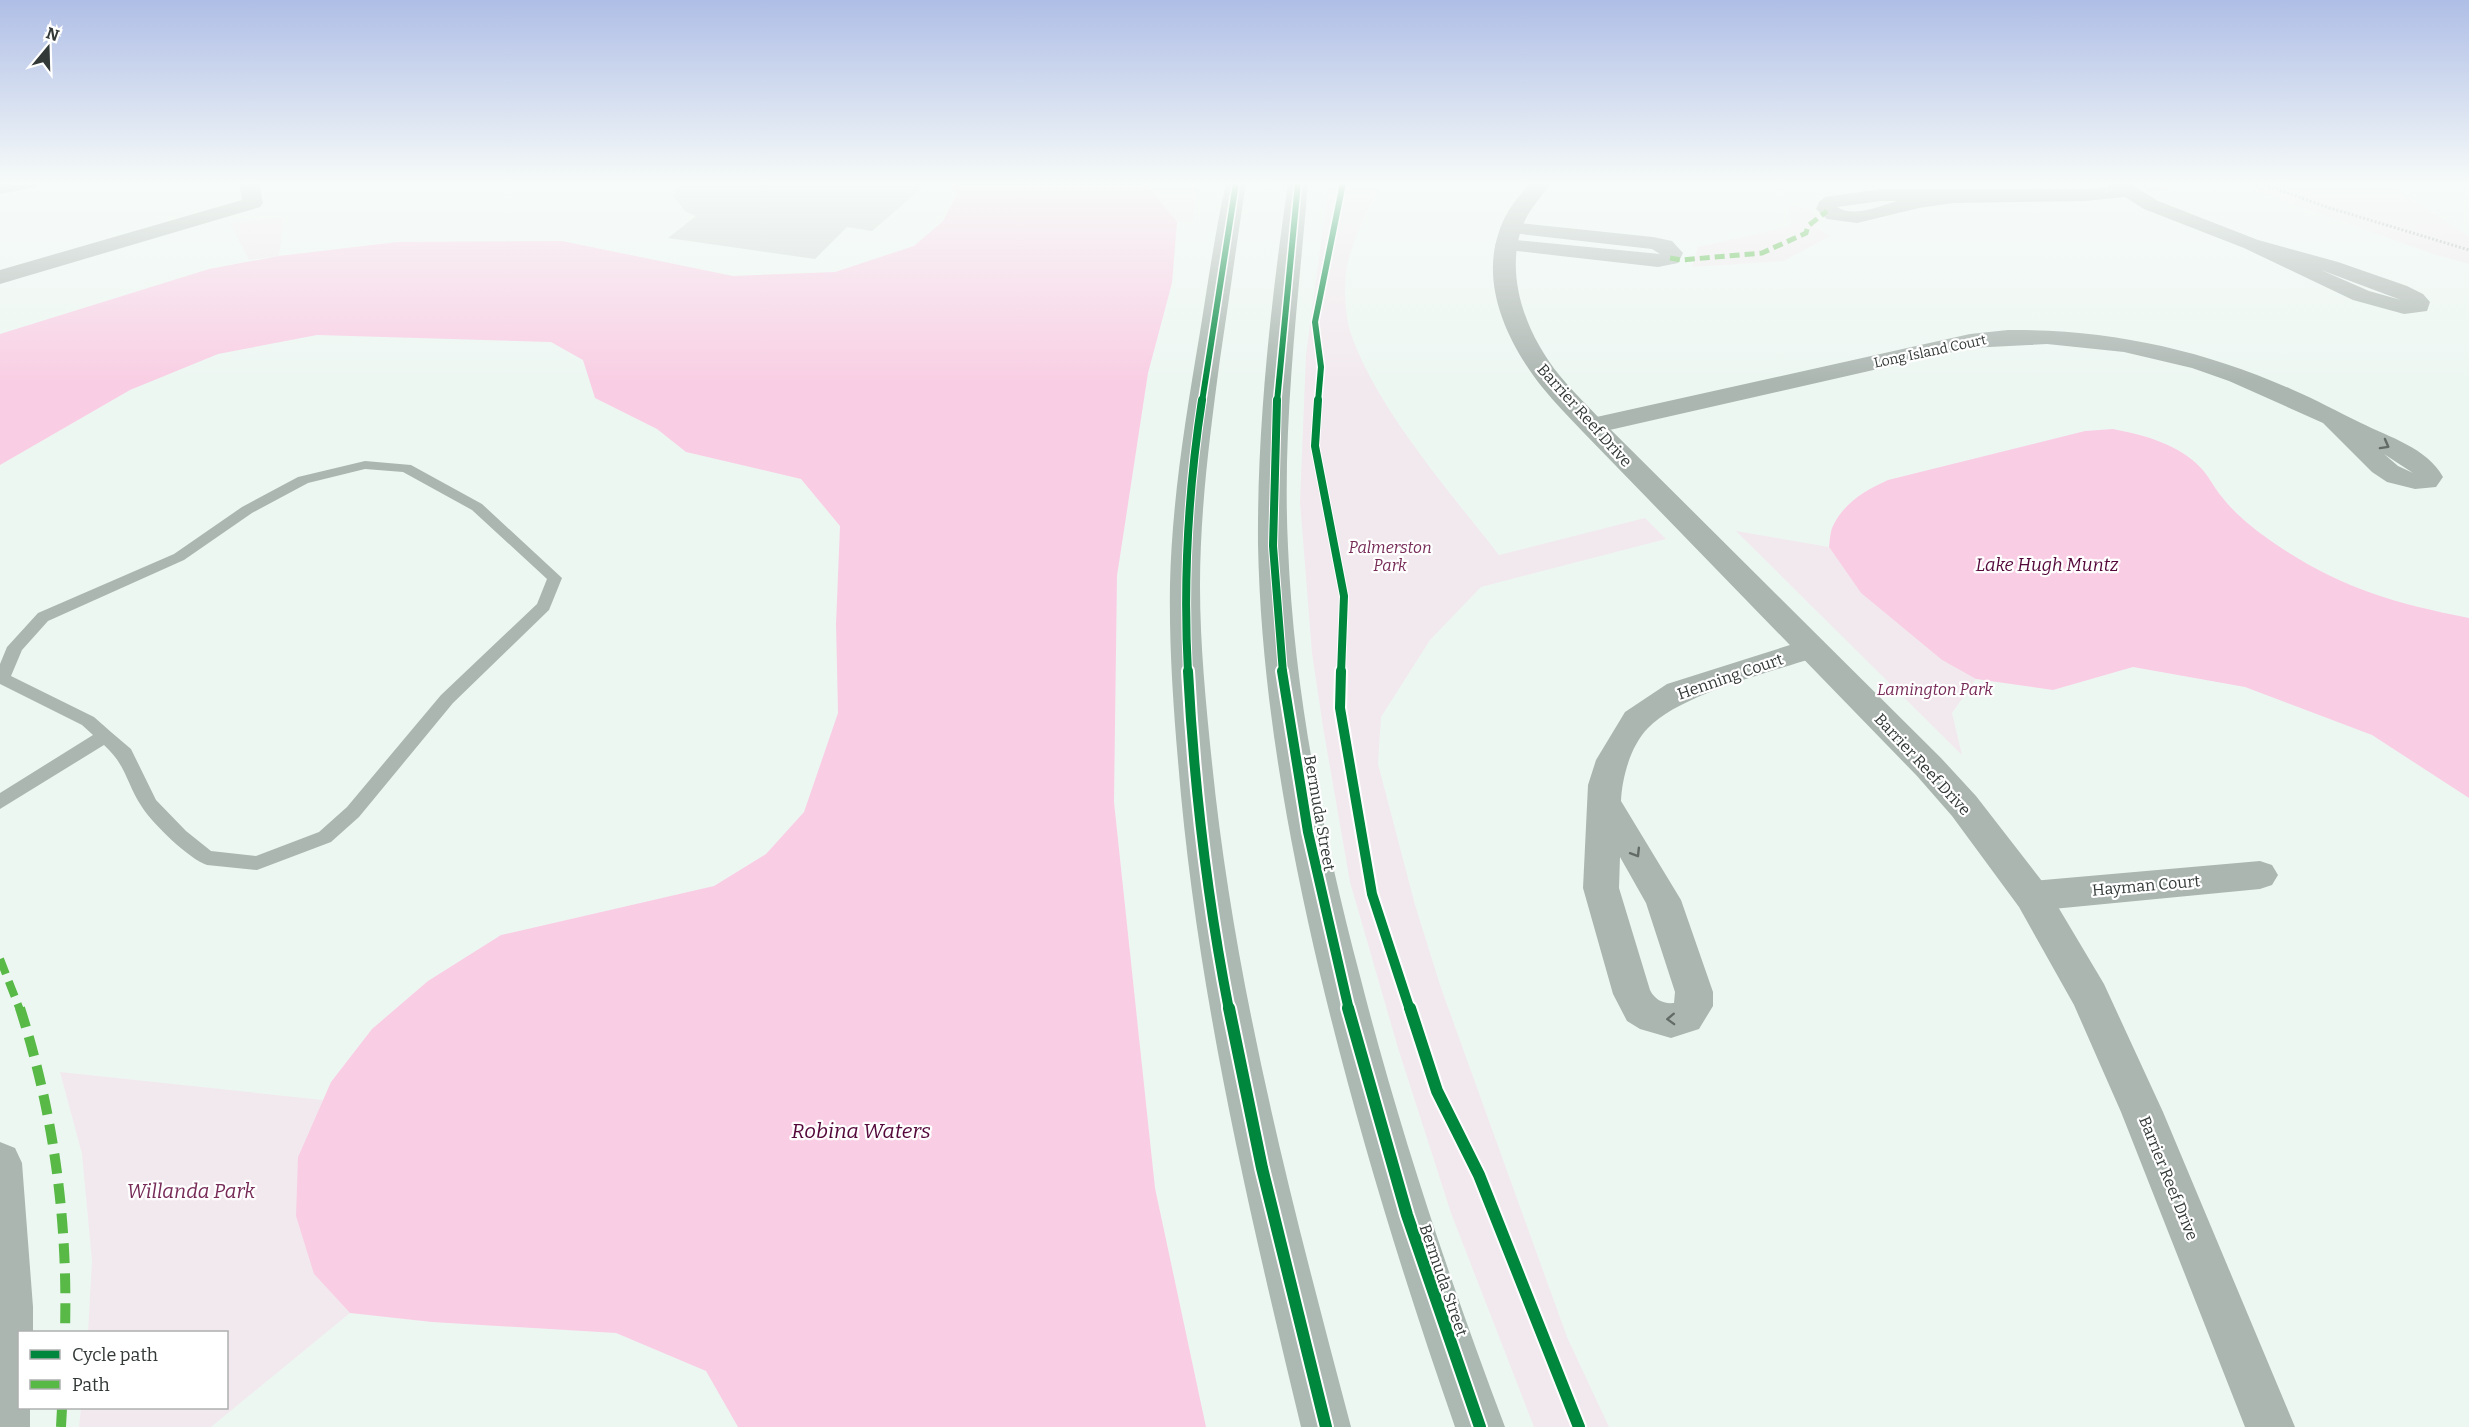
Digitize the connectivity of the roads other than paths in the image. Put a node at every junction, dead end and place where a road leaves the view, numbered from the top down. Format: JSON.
{"nodes":[{"id":1,"x":94,"y":250,"type":"edge"},
{"id":2,"x":1226,"y":250,"type":"edge"},
{"id":3,"x":1292,"y":250,"type":"edge"},
{"id":4,"x":1507,"y":250,"type":"edge"},
{"id":5,"x":1590,"y":250,"type":"edge"},
{"id":6,"x":1668,"y":250,"type":"edge"},
{"id":7,"x":2263,"y":250,"type":"edge"},
{"id":8,"x":2271,"y":250,"type":"edge"},
{"id":9,"x":0,"y":277,"type":"edge"},
{"id":10,"x":2332,"y":419,"type":"dead end"},
{"id":11,"x":1592,"y":426,"type":"junction"},
{"id":12,"x":1812,"y":648,"type":"junction"},
{"id":13,"x":105,"y":736,"type":"junction"},
{"id":14,"x":0,"y":802,"type":"edge"},
{"id":15,"x":1605,"y":803,"type":"junction"},
{"id":16,"x":2260,"y":875,"type":"dead end"},
{"id":17,"x":2032,"y":896,"type":"junction"},
{"id":18,"x":0,"y":1163,"type":"edge"},
{"id":19,"x":5,"y":1427,"type":"edge"},
{"id":20,"x":1326,"y":1427,"type":"edge"},
{"id":21,"x":1480,"y":1427,"type":"edge"},
{"id":22,"x":2270,"y":1427,"type":"edge"}],
"edges":[{"from":1,"to":9,"type":"street"},
{"from":2,"to":20,"type":"main road"},
{"from":3,"to":21,"type":"main road","name":"Bermuda Street"},
{"from":4,"to":11,"type":"street","name":"Barrier Reef Drive"},
{"from":5,"to":6,"type":"street"},
{"from":7,"to":8,"type":"street"},
{"from":10,"to":11,"type":"street","name":"Long Island Court"},
{"from":11,"to":12,"type":"street","name":"Barrier Reef Drive"},
{"from":12,"to":15,"type":"street","name":"Henning Court"},
{"from":12,"to":17,"type":"street","name":"Barrier Reef Drive"},
{"from":13,"to":13,"type":"lane"},
{"from":13,"to":14,"type":"lane"},
{"from":15,"to":15,"type":"street","name":"Henning Court","one_way":true},
{"from":16,"to":17,"type":"street","name":"Hayman Court"},
{"from":17,"to":22,"type":"street","name":"Barrier Reef Drive"},
{"from":18,"to":19,"type":"street"}]}
